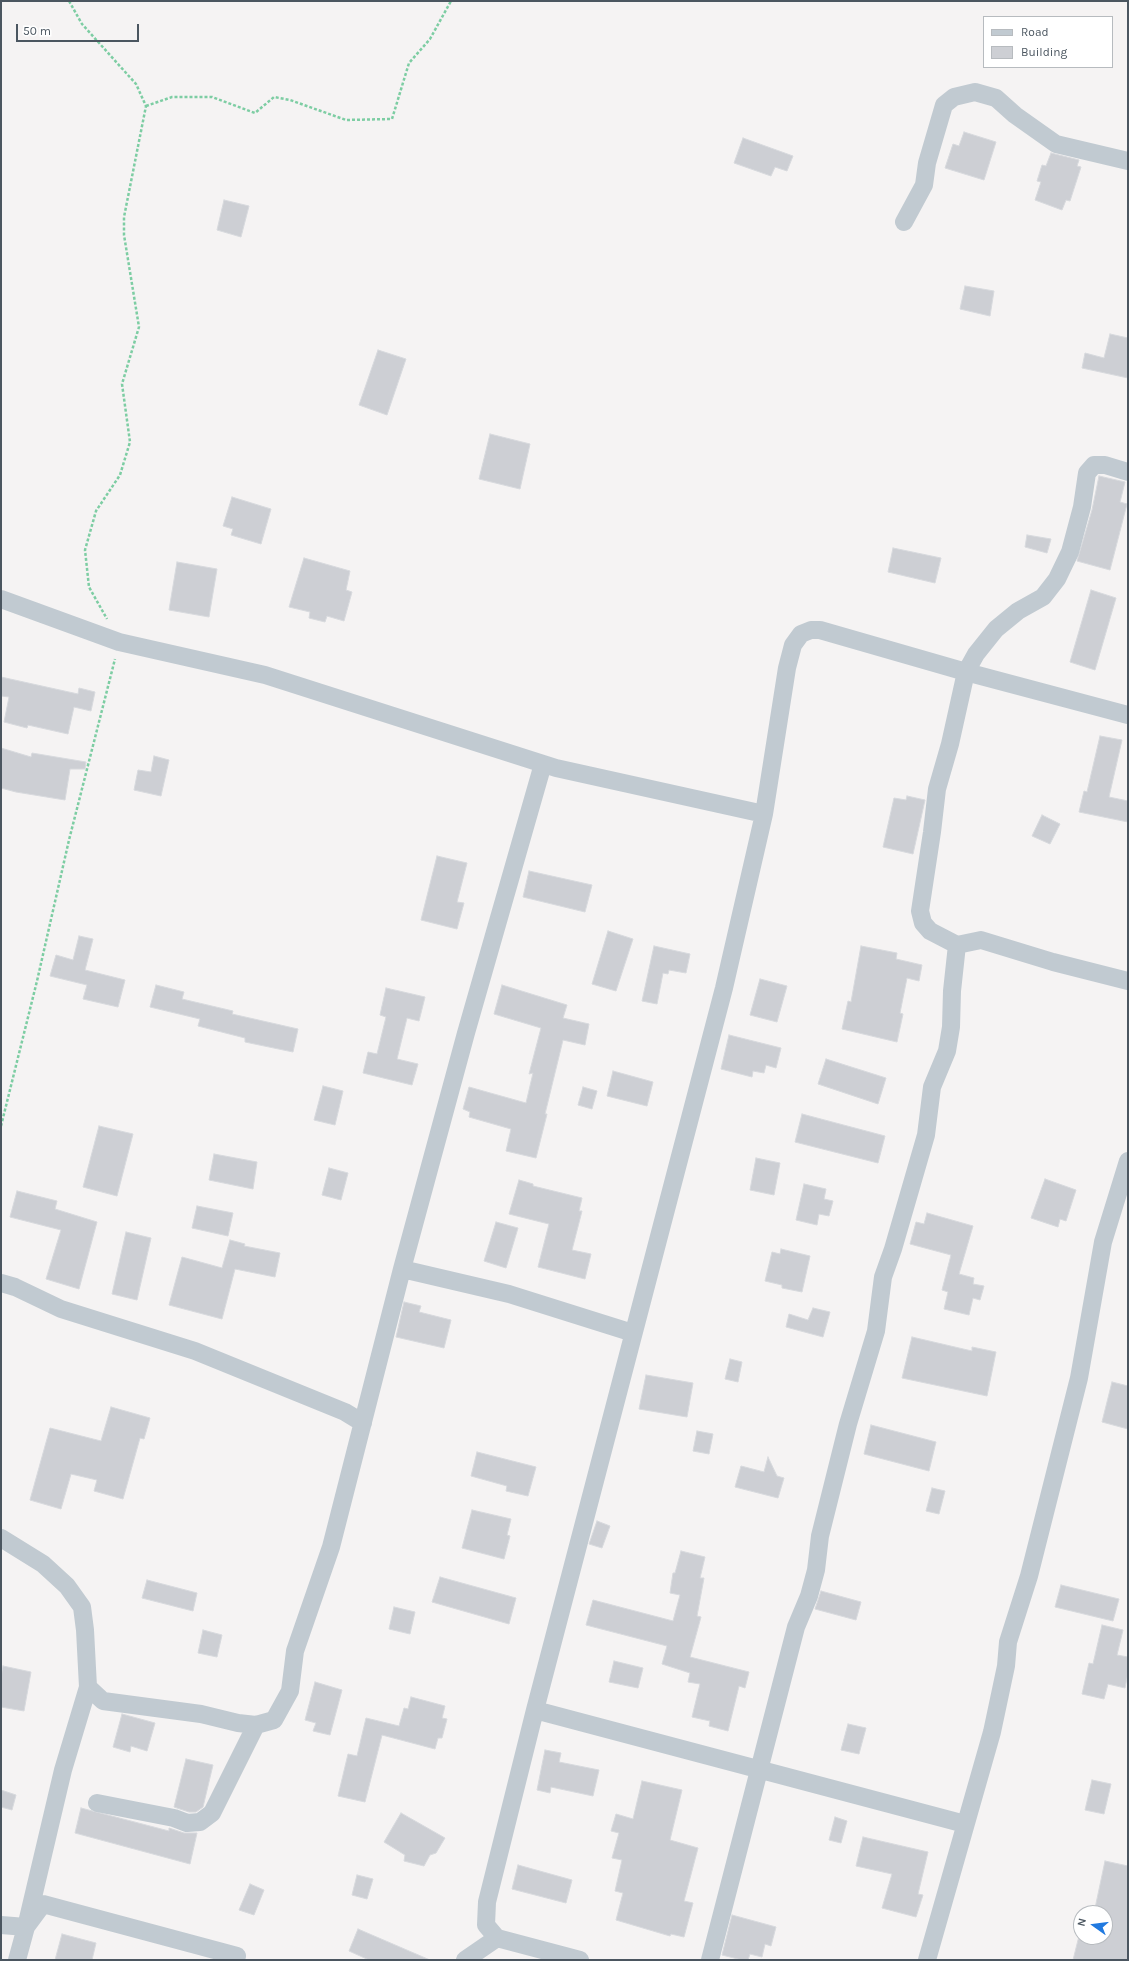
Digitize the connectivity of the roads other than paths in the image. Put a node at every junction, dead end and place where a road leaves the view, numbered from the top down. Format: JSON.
{"nodes":[{"id":1,"x":1128,"y":161,"type":"edge"},
{"id":2,"x":904,"y":222,"type":"dead end"},
{"id":3,"x":1128,"y":472,"type":"edge"},
{"id":4,"x":1,"y":599,"type":"edge"},
{"id":5,"x":966,"y":672,"type":"junction"},
{"id":6,"x":1128,"y":715,"type":"edge"},
{"id":7,"x":543,"y":764,"type":"junction"},
{"id":8,"x":764,"y":814,"type":"junction"},
{"id":9,"x":957,"y":945,"type":"junction"},
{"id":10,"x":1128,"y":981,"type":"edge"},
{"id":11,"x":1128,"y":1161,"type":"edge"},
{"id":12,"x":402,"y":1269,"type":"junction"},
{"id":13,"x":1,"y":1283,"type":"edge"},
{"id":14,"x":633,"y":1333,"type":"junction"},
{"id":15,"x":363,"y":1423,"type":"junction"},
{"id":16,"x":1,"y":1538,"type":"edge"},
{"id":17,"x":88,"y":1687,"type":"junction"},
{"id":18,"x":535,"y":1710,"type":"junction"},
{"id":19,"x":256,"y":1725,"type":"junction"},
{"id":20,"x":758,"y":1770,"type":"junction"},
{"id":21,"x":98,"y":1802,"type":"dead end"},
{"id":22,"x":965,"y":1824,"type":"junction"},
{"id":23,"x":1,"y":1925,"type":"edge"},
{"id":24,"x":26,"y":1927,"type":"junction"},
{"id":25,"x":497,"y":1938,"type":"junction"},
{"id":26,"x":237,"y":1956,"type":"dead end"},
{"id":27,"x":17,"y":1960,"type":"edge"},
{"id":28,"x":465,"y":1960,"type":"edge"},
{"id":29,"x":580,"y":1960,"type":"edge"},
{"id":30,"x":710,"y":1960,"type":"edge"},
{"id":31,"x":927,"y":1960,"type":"edge"}],
"edges":[{"from":1,"to":2,"type":"street"},
{"from":3,"to":5,"type":"street"},
{"from":4,"to":7,"type":"street"},
{"from":5,"to":6,"type":"street"},
{"from":5,"to":8,"type":"street"},
{"from":5,"to":9,"type":"street"},
{"from":7,"to":8,"type":"street"},
{"from":7,"to":12,"type":"street"},
{"from":8,"to":14,"type":"street"},
{"from":9,"to":10,"type":"street"},
{"from":9,"to":20,"type":"street"},
{"from":11,"to":22,"type":"street"},
{"from":12,"to":14,"type":"street"},
{"from":12,"to":15,"type":"street"},
{"from":13,"to":15,"type":"street"},
{"from":14,"to":18,"type":"street"},
{"from":15,"to":19,"type":"street"},
{"from":16,"to":17,"type":"street"},
{"from":17,"to":19,"type":"street"},
{"from":17,"to":24,"type":"street"},
{"from":18,"to":20,"type":"street"},
{"from":18,"to":25,"type":"street"},
{"from":19,"to":21,"type":"street"},
{"from":20,"to":22,"type":"street"},
{"from":20,"to":30,"type":"street"},
{"from":22,"to":31,"type":"street"},
{"from":23,"to":24,"type":"street"},
{"from":24,"to":26,"type":"street"},
{"from":24,"to":27,"type":"street"},
{"from":25,"to":28,"type":"street"},
{"from":25,"to":29,"type":"street"}]}
